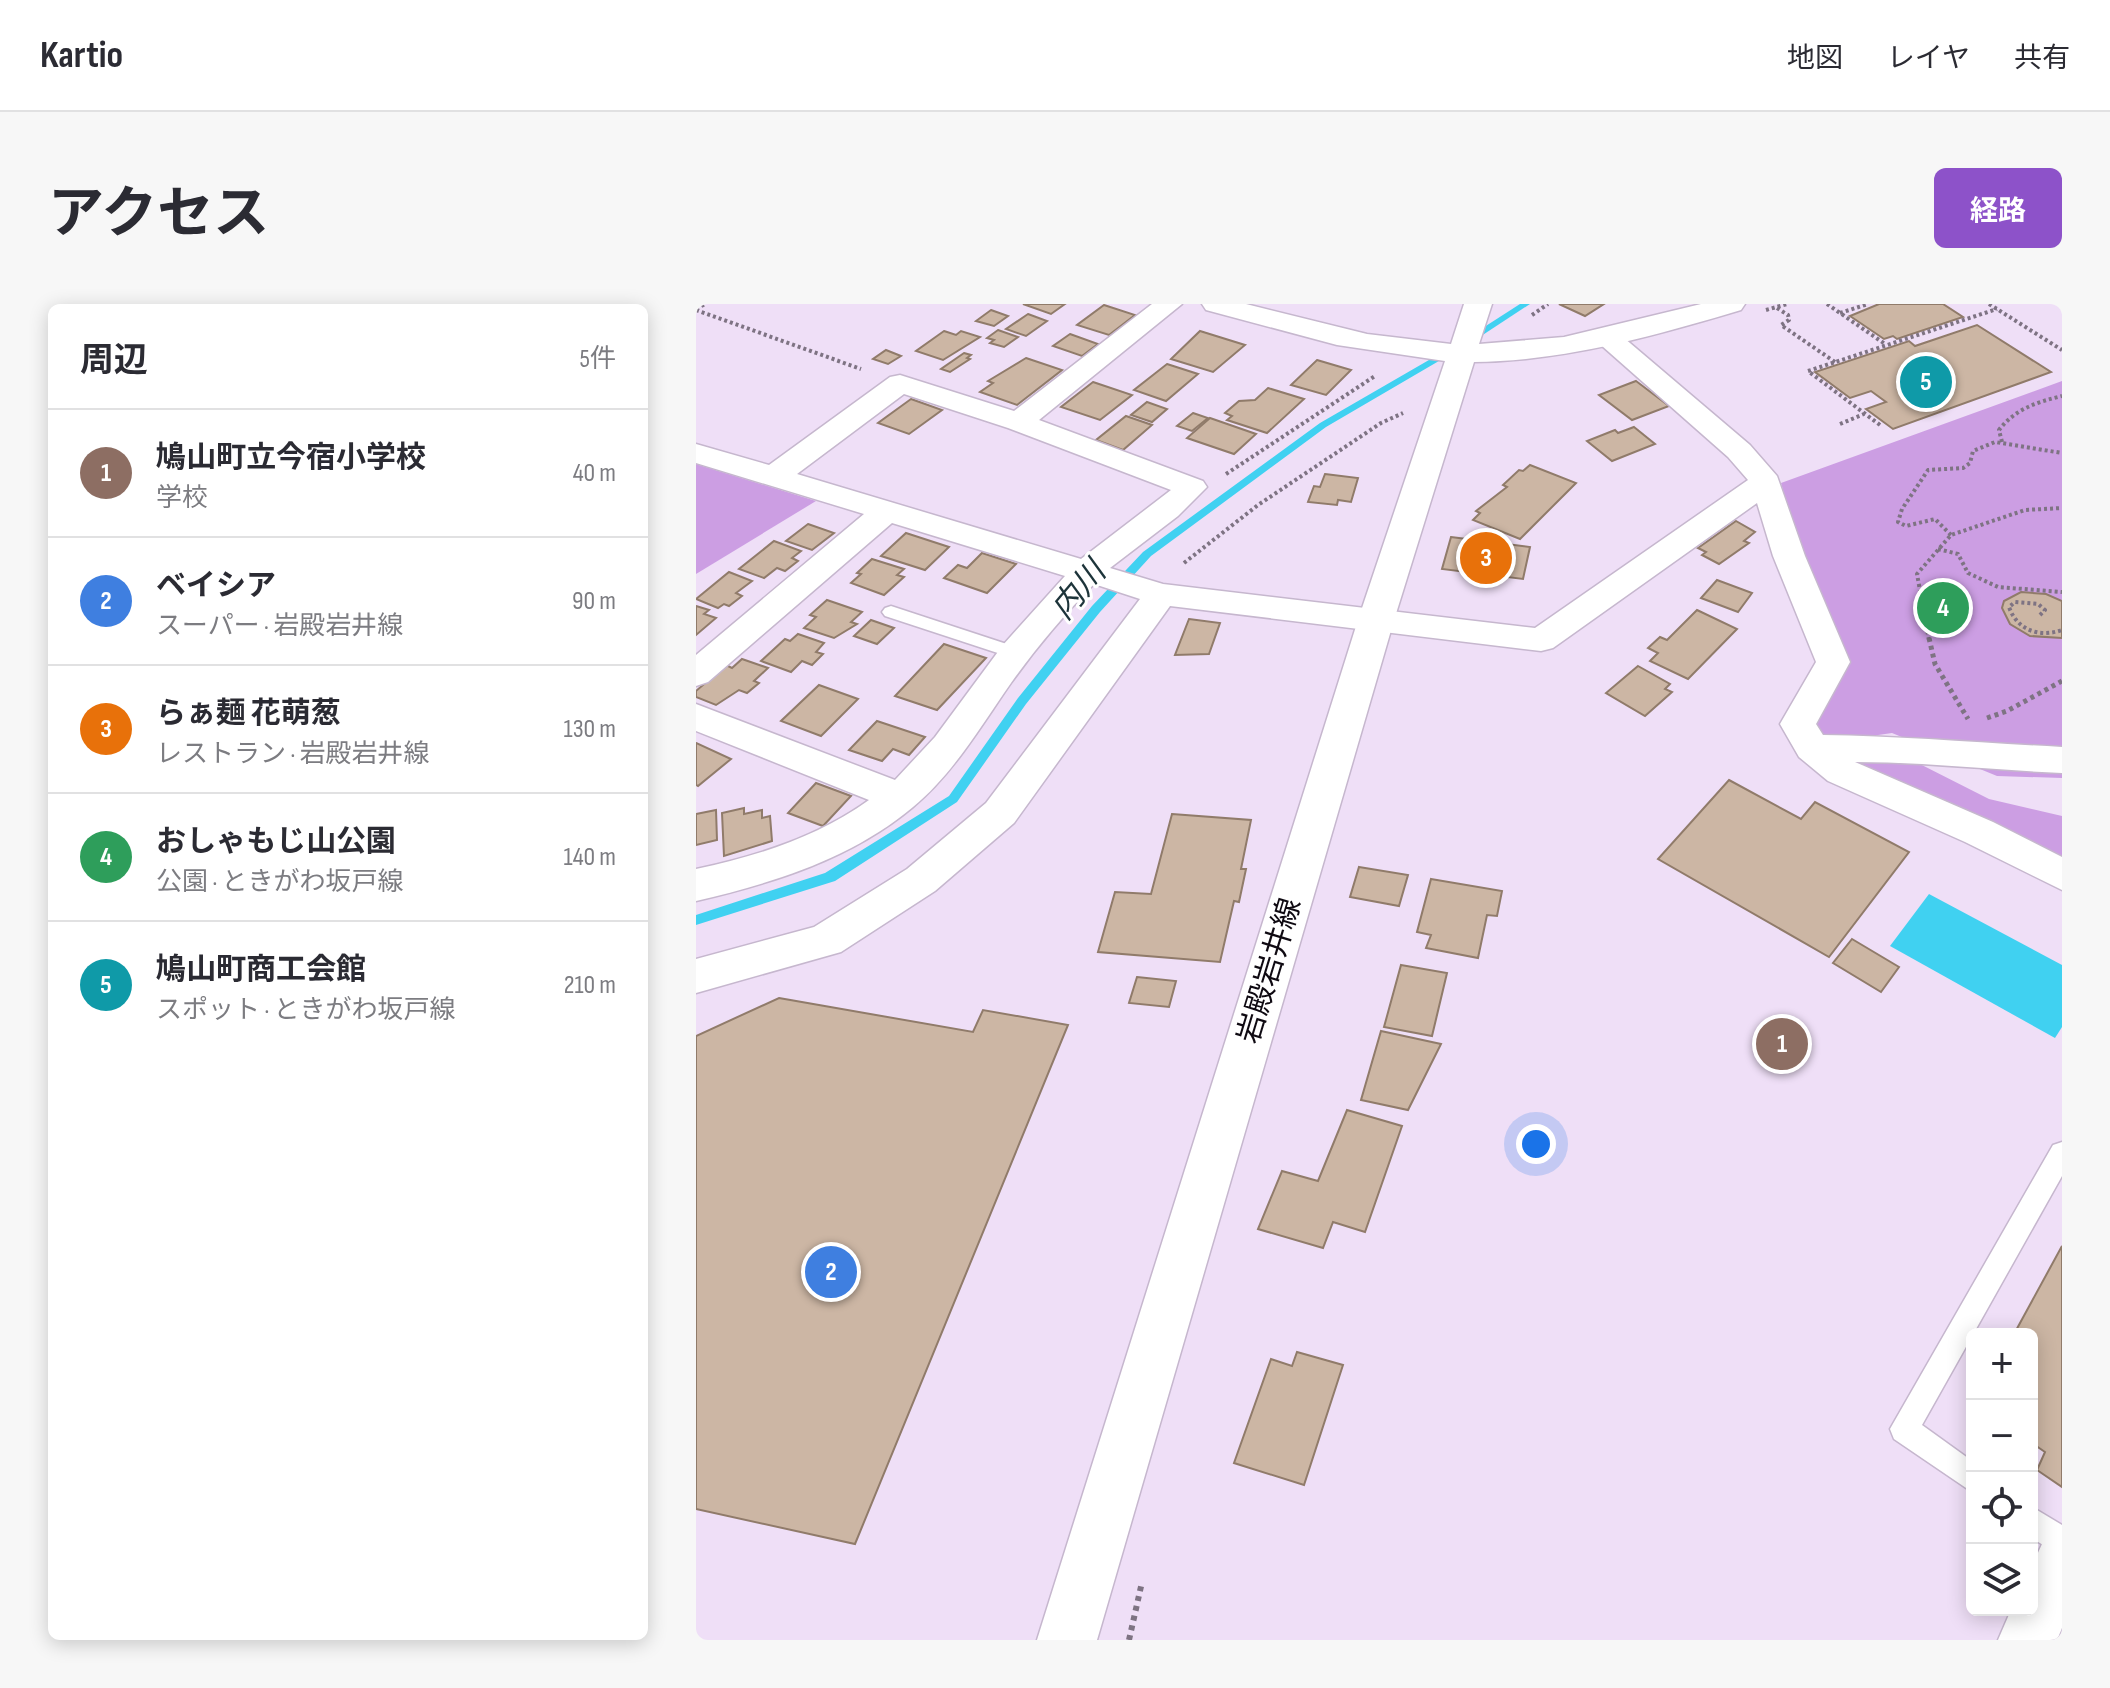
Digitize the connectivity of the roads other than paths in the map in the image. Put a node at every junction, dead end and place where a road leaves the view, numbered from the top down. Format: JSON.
{"nodes":[{"id":1,"x":1169,"y":304,"type":"edge"},
{"id":2,"x":1216,"y":304,"type":"edge"},
{"id":3,"x":1478,"y":304,"type":"edge"},
{"id":4,"x":1731,"y":304,"type":"edge"},
{"id":5,"x":1607,"y":338,"type":"junction"},
{"id":6,"x":1462,"y":353,"type":"junction"},
{"id":7,"x":1018,"y":422,"type":"junction"},
{"id":8,"x":696,"y":453,"type":"edge"},
{"id":9,"x":773,"y":477,"type":"junction"},
{"id":10,"x":1766,"y":482,"type":"junction"},
{"id":11,"x":885,"y":512,"type":"junction"},
{"id":12,"x":1087,"y":571,"type":"junction"},
{"id":13,"x":1161,"y":594,"type":"junction"},
{"id":14,"x":891,"y":612,"type":"dead end"},
{"id":15,"x":1376,"y":620,"type":"junction"},
{"id":16,"x":1016,"y":653,"type":"junction"},
{"id":17,"x":696,"y":674,"type":"edge"},
{"id":18,"x":696,"y":717,"type":"edge"},
{"id":19,"x":1812,"y":748,"type":"junction"},
{"id":20,"x":2062,"y":760,"type":"edge"},
{"id":21,"x":901,"y":797,"type":"junction"},
{"id":22,"x":2062,"y":875,"type":"edge"},
{"id":23,"x":696,"y":885,"type":"edge"},
{"id":24,"x":696,"y":976,"type":"edge"},
{"id":25,"x":2062,"y":1153,"type":"edge"},
{"id":26,"x":1966,"y":1474,"type":"edge"},
{"id":27,"x":2038,"y":1525,"type":"edge"},
{"id":28,"x":2062,"y":1542,"type":"edge"},
{"id":29,"x":2062,"y":1564,"type":"edge"},
{"id":30,"x":1067,"y":1640,"type":"edge"},
{"id":31,"x":2027,"y":1640,"type":"edge"}],
"edges":[{"from":1,"to":7,"type":"street"},
{"from":2,"to":6,"type":"main road"},
{"from":3,"to":6,"type":"main road","name":"岩殿岩井線"},
{"from":4,"to":5,"type":"main road"},
{"from":5,"to":6,"type":"main road"},
{"from":5,"to":10,"type":"street"},
{"from":6,"to":15,"type":"main road","name":"岩殿岩井線"},
{"from":7,"to":9,"type":"street"},
{"from":7,"to":12,"type":"street"},
{"from":8,"to":9,"type":"street"},
{"from":9,"to":11,"type":"street"},
{"from":10,"to":15,"type":"street"},
{"from":10,"to":19,"type":"street"},
{"from":11,"to":12,"type":"street"},
{"from":11,"to":17,"type":"street"},
{"from":12,"to":13,"type":"street"},
{"from":12,"to":16,"type":"street"},
{"from":13,"to":15,"type":"street"},
{"from":13,"to":24,"type":"street"},
{"from":14,"to":16,"type":"lane"},
{"from":15,"to":30,"type":"main road","name":"岩殿岩井線"},
{"from":16,"to":21,"type":"street"},
{"from":18,"to":21,"type":"street"},
{"from":19,"to":20,"type":"street"},
{"from":19,"to":22,"type":"street"},
{"from":21,"to":23,"type":"street"},
{"from":25,"to":26,"type":"lane"},
{"from":27,"to":28,"type":"lane"},
{"from":29,"to":31,"type":"street"}]}
